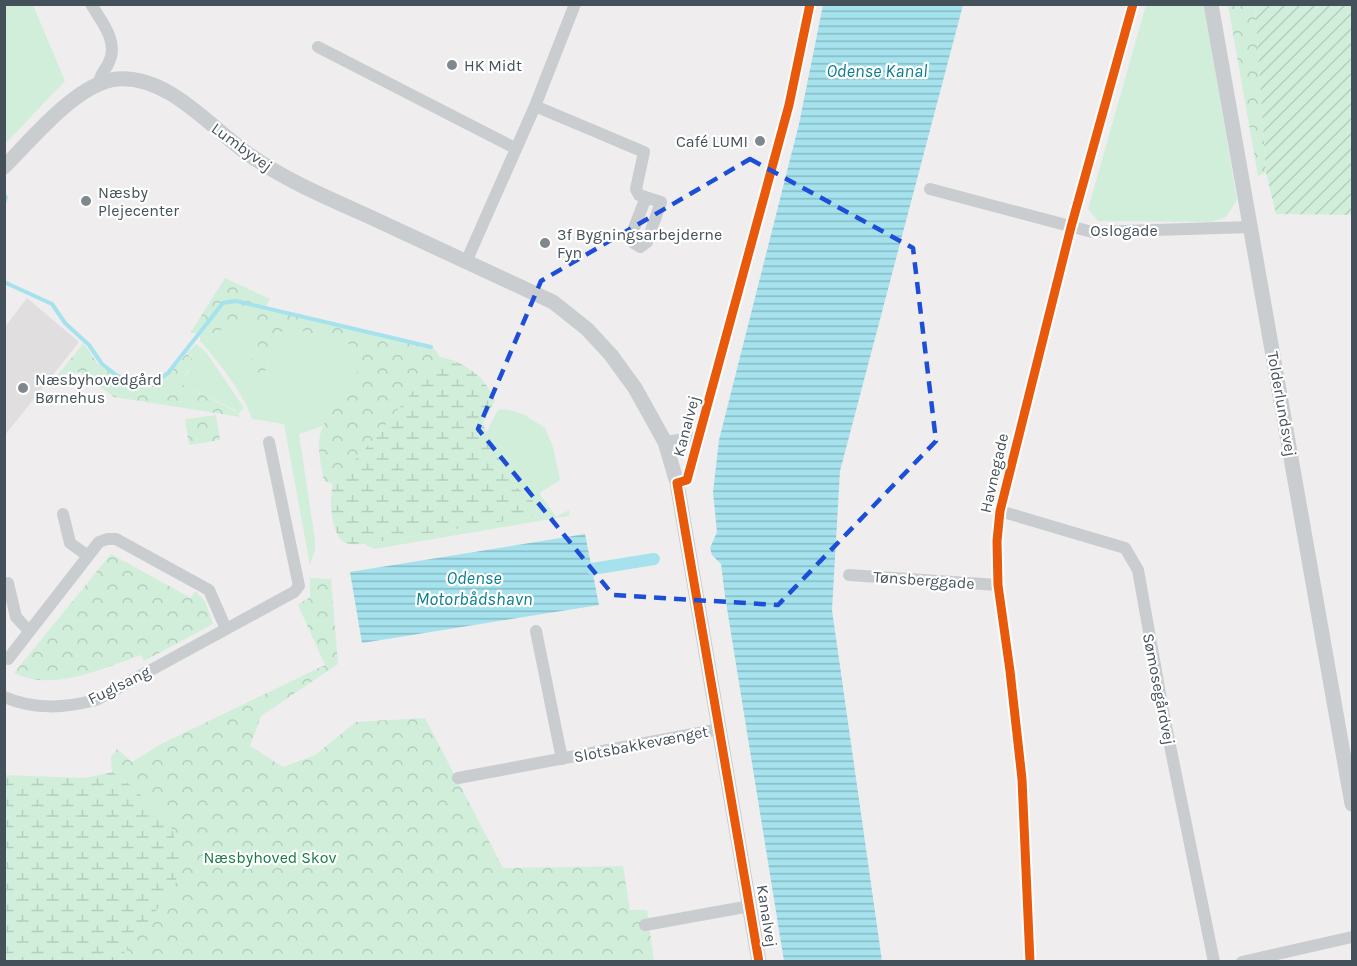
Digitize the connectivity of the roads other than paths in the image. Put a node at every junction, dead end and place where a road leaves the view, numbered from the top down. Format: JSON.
{"nodes":[{"id":1,"x":91,"y":4,"type":"edge"},
{"id":2,"x":575,"y":4,"type":"edge"},
{"id":3,"x":810,"y":4,"type":"edge"},
{"id":4,"x":1133,"y":4,"type":"edge"},
{"id":5,"x":1211,"y":4,"type":"edge"},
{"id":6,"x":318,"y":47,"type":"dead end"},
{"id":7,"x":99,"y":84,"type":"junction"},
{"id":8,"x":535,"y":106,"type":"junction"},
{"id":9,"x":515,"y":148,"type":"junction"},
{"id":10,"x":4,"y":167,"type":"edge"},
{"id":11,"x":930,"y":189,"type":"dead end"},
{"id":12,"x":646,"y":197,"type":"dead end"},
{"id":13,"x":1071,"y":227,"type":"junction"},
{"id":14,"x":1250,"y":227,"type":"junction"},
{"id":15,"x":466,"y":262,"type":"junction"},
{"id":16,"x":698,"y":437,"type":"junction"},
{"id":17,"x":665,"y":441,"type":"junction"},
{"id":18,"x":269,"y":442,"type":"dead end"},
{"id":19,"x":677,"y":483,"type":"junction"},
{"id":20,"x":1000,"y":511,"type":"junction"},
{"id":21,"x":63,"y":514,"type":"dead end"},
{"id":22,"x":88,"y":556,"type":"junction"},
{"id":23,"x":849,"y":575,"type":"dead end"},
{"id":24,"x":8,"y":583,"type":"dead end"},
{"id":25,"x":998,"y":585,"type":"junction"},
{"id":26,"x":226,"y":629,"type":"junction"},
{"id":27,"x":29,"y":631,"type":"junction"},
{"id":28,"x":536,"y":631,"type":"dead end"},
{"id":29,"x":8,"y":658,"type":"dead end"},
{"id":30,"x":4,"y":697,"type":"edge"},
{"id":31,"x":720,"y":729,"type":"junction"},
{"id":32,"x":562,"y":759,"type":"junction"},
{"id":33,"x":458,"y":778,"type":"dead end"},
{"id":34,"x":1353,"y":804,"type":"edge"},
{"id":35,"x":750,"y":906,"type":"junction"},
{"id":36,"x":645,"y":925,"type":"dead end"},
{"id":37,"x":1353,"y":937,"type":"edge"},
{"id":38,"x":759,"y":962,"type":"edge"},
{"id":39,"x":1030,"y":962,"type":"edge"},
{"id":40,"x":1214,"y":962,"type":"edge"},
{"id":41,"x":1242,"y":962,"type":"edge"}],
"edges":[{"from":1,"to":7,"type":"street"},
{"from":2,"to":8,"type":"street"},
{"from":3,"to":16,"type":"street","name":"Kanalvej"},
{"from":4,"to":13,"type":"street","name":"Havnegade"},
{"from":5,"to":14,"type":"street","name":"Tolderlundsvej"},
{"from":6,"to":9,"type":"street"},
{"from":7,"to":10,"type":"street"},
{"from":7,"to":15,"type":"street","name":"Lumbyvej"},
{"from":8,"to":9,"type":"street"},
{"from":8,"to":12,"type":"street"},
{"from":9,"to":15,"type":"street"},
{"from":11,"to":13,"type":"street","name":"Oslogade"},
{"from":13,"to":14,"type":"street","name":"Oslogade"},
{"from":13,"to":20,"type":"street","name":"Havnegade"},
{"from":14,"to":34,"type":"street","name":"Tolderlundsvej"},
{"from":15,"to":17,"type":"street","name":"Lumbyvej"},
{"from":16,"to":17,"type":"street","name":"Kanalvej"},
{"from":16,"to":19,"type":"street","name":"Kanalvej"},
{"from":17,"to":19,"type":"street","name":"Lumbyvej"},
{"from":18,"to":26,"type":"street","name":"Fuglsang"},
{"from":19,"to":31,"type":"street","name":"Kanalvej"},
{"from":20,"to":25,"type":"street","name":"Havnegade"},
{"from":20,"to":40,"type":"street","name":"Sømosegårdvej"},
{"from":21,"to":22,"type":"street"},
{"from":22,"to":26,"type":"street"},
{"from":22,"to":27,"type":"street"},
{"from":23,"to":25,"type":"street","name":"Tønsberggade"},
{"from":24,"to":27,"type":"street"},
{"from":25,"to":39,"type":"street","name":"Havnegade"},
{"from":26,"to":30,"type":"street","name":"Fuglsang"},
{"from":27,"to":29,"type":"street"},
{"from":28,"to":32,"type":"street","name":"Slotsbakkevænget"},
{"from":31,"to":32,"type":"street","name":"Slotsbakkevænget"},
{"from":31,"to":35,"type":"street","name":"Kanalvej"},
{"from":32,"to":33,"type":"street","name":"Slotsbakkevænget"},
{"from":35,"to":36,"type":"street"},
{"from":35,"to":38,"type":"street","name":"Kanalvej"},
{"from":37,"to":41,"type":"street"}]}
